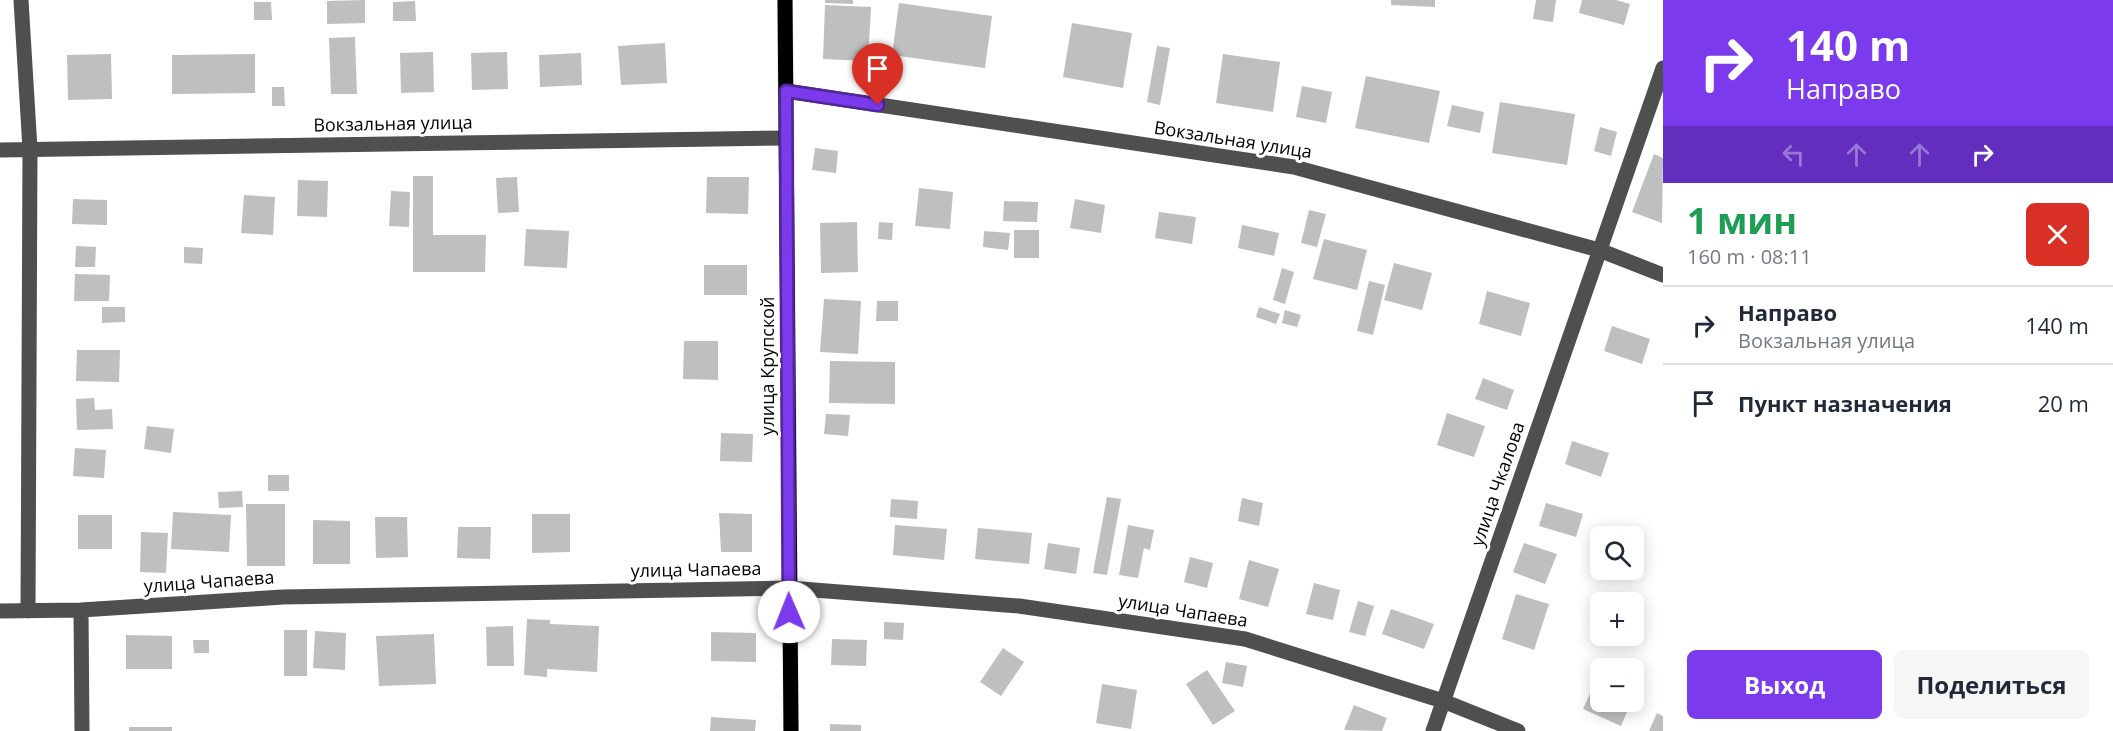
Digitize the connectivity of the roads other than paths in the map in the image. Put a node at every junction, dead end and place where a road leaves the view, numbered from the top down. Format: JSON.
{"nodes":[{"id":1,"x":21,"y":0,"type":"edge"},
{"id":2,"x":784,"y":0,"type":"edge"},
{"id":3,"x":1663,"y":68,"type":"edge"},
{"id":4,"x":786,"y":91,"type":"junction"},
{"id":5,"x":786,"y":138,"type":"junction"},
{"id":6,"x":30,"y":149,"type":"junction"},
{"id":7,"x":0,"y":150,"type":"edge"},
{"id":8,"x":1599,"y":250,"type":"junction"},
{"id":9,"x":1663,"y":274,"type":"edge"},
{"id":10,"x":789,"y":588,"type":"junction"},
{"id":11,"x":81,"y":610,"type":"junction"},
{"id":12,"x":0,"y":611,"type":"edge"},
{"id":13,"x":28,"y":611,"type":"junction"},
{"id":14,"x":1443,"y":701,"type":"junction"},
{"id":15,"x":82,"y":731,"type":"edge"},
{"id":16,"x":791,"y":731,"type":"edge"},
{"id":17,"x":1432,"y":731,"type":"edge"},
{"id":18,"x":1518,"y":731,"type":"edge"}],
"edges":[{"from":1,"to":6,"type":"street"},
{"from":2,"to":4,"type":"main road","name":"улица Крупской"},
{"from":3,"to":8,"type":"street","name":"улица Чкалова"},
{"from":4,"to":5,"type":"main road","name":"улица Крупской"},
{"from":4,"to":8,"type":"street","name":"Вокзальная улица"},
{"from":5,"to":6,"type":"street","name":"Вокзальная улица"},
{"from":5,"to":10,"type":"main road","name":"улица Крупской"},
{"from":6,"to":7,"type":"street","name":"Вокзальная улица"},
{"from":6,"to":13,"type":"street"},
{"from":8,"to":9,"type":"street","name":"Вокзальная улица"},
{"from":8,"to":14,"type":"street","name":"улица Чкалова"},
{"from":10,"to":11,"type":"street","name":"улица Чапаева"},
{"from":10,"to":14,"type":"street","name":"улица Чапаева"},
{"from":10,"to":16,"type":"main road","name":"улица Крупской"},
{"from":11,"to":13,"type":"street","name":"улица Чапаева"},
{"from":11,"to":15,"type":"street"},
{"from":12,"to":13,"type":"street","name":"улица Чапаева"},
{"from":14,"to":17,"type":"street","name":"улица Чкалова"},
{"from":14,"to":18,"type":"street","name":"улица Чапаева"}]}
